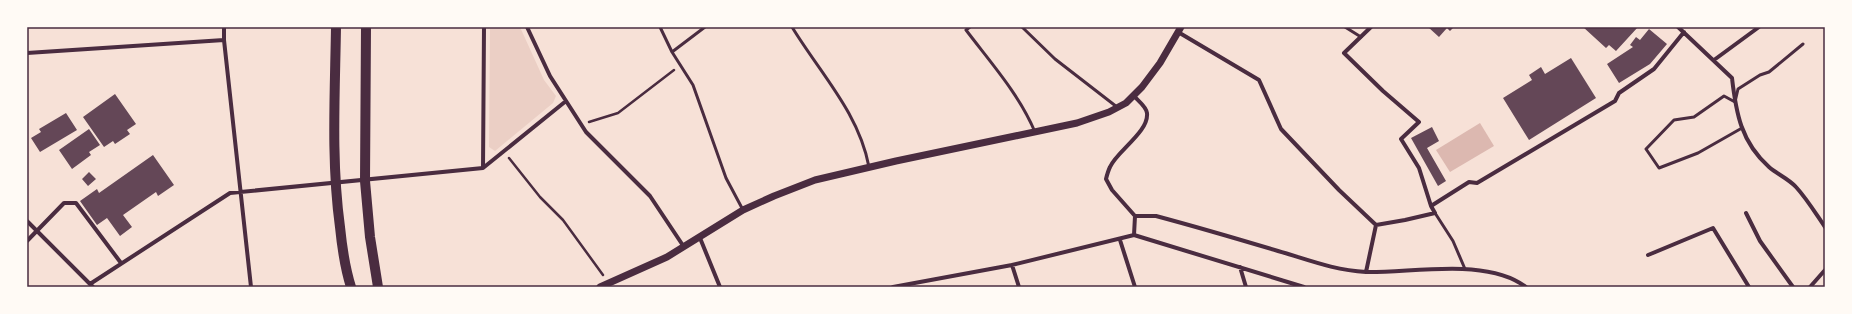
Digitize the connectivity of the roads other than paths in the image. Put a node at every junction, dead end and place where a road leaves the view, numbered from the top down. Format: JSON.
{"nodes":[{"id":1,"x":224,"y":27,"type":"edge"},
{"id":2,"x":336,"y":27,"type":"edge"},
{"id":3,"x":366,"y":27,"type":"edge"},
{"id":4,"x":484,"y":27,"type":"edge"},
{"id":5,"x":528,"y":27,"type":"edge"},
{"id":6,"x":660,"y":27,"type":"edge"},
{"id":7,"x":705,"y":27,"type":"edge"},
{"id":8,"x":792,"y":27,"type":"edge"},
{"id":9,"x":970,"y":27,"type":"edge"},
{"id":10,"x":1022,"y":27,"type":"edge"},
{"id":11,"x":1346,"y":27,"type":"edge"},
{"id":12,"x":1371,"y":27,"type":"edge"},
{"id":13,"x":1678,"y":27,"type":"edge"},
{"id":14,"x":1759,"y":27,"type":"edge"},
{"id":15,"x":1180,"y":28,"type":"edge"},
{"id":16,"x":1684,"y":32,"type":"junction"},
{"id":17,"x":1361,"y":37,"type":"junction"},
{"id":18,"x":224,"y":40,"type":"junction"},
{"id":19,"x":1803,"y":44,"type":"dead end"},
{"id":20,"x":672,"y":52,"type":"junction"},
{"id":21,"x":27,"y":53,"type":"edge"},
{"id":22,"x":1714,"y":60,"type":"junction"},
{"id":23,"x":1134,"y":96,"type":"junction"},
{"id":24,"x":566,"y":101,"type":"junction"},
{"id":25,"x":1735,"y":102,"type":"junction"},
{"id":26,"x":1118,"y":108,"type":"junction"},
{"id":27,"x":1742,"y":128,"type":"junction"},
{"id":28,"x":1035,"y":132,"type":"junction"},
{"id":29,"x":869,"y":167,"type":"junction"},
{"id":30,"x":483,"y":168,"type":"junction"},
{"id":31,"x":365,"y":180,"type":"junction"},
{"id":32,"x":335,"y":183,"type":"junction"},
{"id":33,"x":240,"y":192,"type":"junction"},
{"id":34,"x":1431,"y":206,"type":"junction"},
{"id":35,"x":743,"y":210,"type":"junction"},
{"id":36,"x":1435,"y":213,"type":"junction"},
{"id":37,"x":1746,"y":213,"type":"dead end"},
{"id":38,"x":1136,"y":216,"type":"junction"},
{"id":39,"x":27,"y":221,"type":"edge"},
{"id":40,"x":1376,"y":225,"type":"junction"},
{"id":41,"x":1825,"y":227,"type":"edge"},
{"id":42,"x":36,"y":231,"type":"junction"},
{"id":43,"x":1134,"y":235,"type":"junction"},
{"id":44,"x":700,"y":238,"type":"junction"},
{"id":45,"x":1120,"y":240,"type":"junction"},
{"id":46,"x":27,"y":241,"type":"edge"},
{"id":47,"x":684,"y":247,"type":"junction"},
{"id":48,"x":1648,"y":255,"type":"dead end"},
{"id":49,"x":121,"y":263,"type":"junction"},
{"id":50,"x":1012,"y":265,"type":"junction"},
{"id":51,"x":1240,"y":267,"type":"junction"},
{"id":52,"x":1465,"y":269,"type":"junction"},
{"id":53,"x":1825,"y":270,"type":"edge"},
{"id":54,"x":1366,"y":272,"type":"junction"},
{"id":55,"x":91,"y":285,"type":"edge"},
{"id":56,"x":907,"y":286,"type":"edge"},
{"id":57,"x":251,"y":287,"type":"edge"},
{"id":58,"x":351,"y":287,"type":"edge"},
{"id":59,"x":378,"y":287,"type":"edge"},
{"id":60,"x":600,"y":287,"type":"edge"},
{"id":61,"x":720,"y":287,"type":"edge"},
{"id":62,"x":893,"y":287,"type":"edge"},
{"id":63,"x":1019,"y":287,"type":"edge"},
{"id":64,"x":1135,"y":287,"type":"edge"},
{"id":65,"x":1246,"y":287,"type":"edge"},
{"id":66,"x":1304,"y":287,"type":"edge"},
{"id":67,"x":1526,"y":287,"type":"edge"},
{"id":68,"x":1749,"y":287,"type":"edge"},
{"id":69,"x":1793,"y":287,"type":"edge"},
{"id":70,"x":1810,"y":287,"type":"edge"}],
"edges":[{"from":1,"to":18,"type":"street"},
{"from":2,"to":32,"type":"main road"},
{"from":3,"to":31,"type":"main road"},
{"from":4,"to":30,"type":"street"},
{"from":5,"to":24,"type":"street"},
{"from":6,"to":20,"type":"lane"},
{"from":7,"to":20,"type":"lane"},
{"from":8,"to":29,"type":"lane"},
{"from":9,"to":28,"type":"lane"},
{"from":10,"to":26,"type":"lane"},
{"from":11,"to":17,"type":"lane"},
{"from":12,"to":17,"type":"street"},
{"from":13,"to":16,"type":"street"},
{"from":14,"to":22,"type":"street"},
{"from":15,"to":23,"type":"street"},
{"from":15,"to":40,"type":"street"},
{"from":16,"to":22,"type":"street"},
{"from":16,"to":34,"type":"street"},
{"from":17,"to":34,"type":"street"},
{"from":18,"to":21,"type":"street"},
{"from":18,"to":33,"type":"street"},
{"from":19,"to":25,"type":"lane"},
{"from":20,"to":35,"type":"lane"},
{"from":22,"to":25,"type":"street"},
{"from":23,"to":26,"type":"street"},
{"from":23,"to":38,"type":"street"},
{"from":24,"to":30,"type":"street"},
{"from":24,"to":47,"type":"street"},
{"from":25,"to":27,"type":"street"},
{"from":25,"to":27,"type":"lane"},
{"from":26,"to":28,"type":"street"},
{"from":27,"to":41,"type":"street"},
{"from":28,"to":29,"type":"street"},
{"from":29,"to":35,"type":"street"},
{"from":30,"to":31,"type":"street"},
{"from":31,"to":32,"type":"street"},
{"from":31,"to":59,"type":"main road"},
{"from":32,"to":33,"type":"street"},
{"from":32,"to":58,"type":"main road"},
{"from":33,"to":49,"type":"street"},
{"from":33,"to":57,"type":"street"},
{"from":34,"to":36,"type":"street"},
{"from":35,"to":44,"type":"street"},
{"from":36,"to":40,"type":"street"},
{"from":36,"to":52,"type":"lane"},
{"from":37,"to":69,"type":"street"},
{"from":38,"to":43,"type":"street"},
{"from":38,"to":54,"type":"street"},
{"from":39,"to":42,"type":"street"},
{"from":40,"to":54,"type":"street"},
{"from":42,"to":46,"type":"street"},
{"from":42,"to":49,"type":"street"},
{"from":42,"to":55,"type":"street"},
{"from":43,"to":45,"type":"street"},
{"from":43,"to":51,"type":"street"},
{"from":44,"to":47,"type":"street"},
{"from":44,"to":61,"type":"street"},
{"from":45,"to":50,"type":"street"},
{"from":45,"to":64,"type":"street"},
{"from":47,"to":60,"type":"street"},
{"from":48,"to":68,"type":"street"},
{"from":49,"to":55,"type":"street"},
{"from":50,"to":56,"type":"street"},
{"from":50,"to":63,"type":"street"},
{"from":51,"to":65,"type":"street"},
{"from":51,"to":66,"type":"street"},
{"from":52,"to":54,"type":"street"},
{"from":52,"to":67,"type":"street"},
{"from":53,"to":70,"type":"street"},
{"from":56,"to":62,"type":"street"}]}
